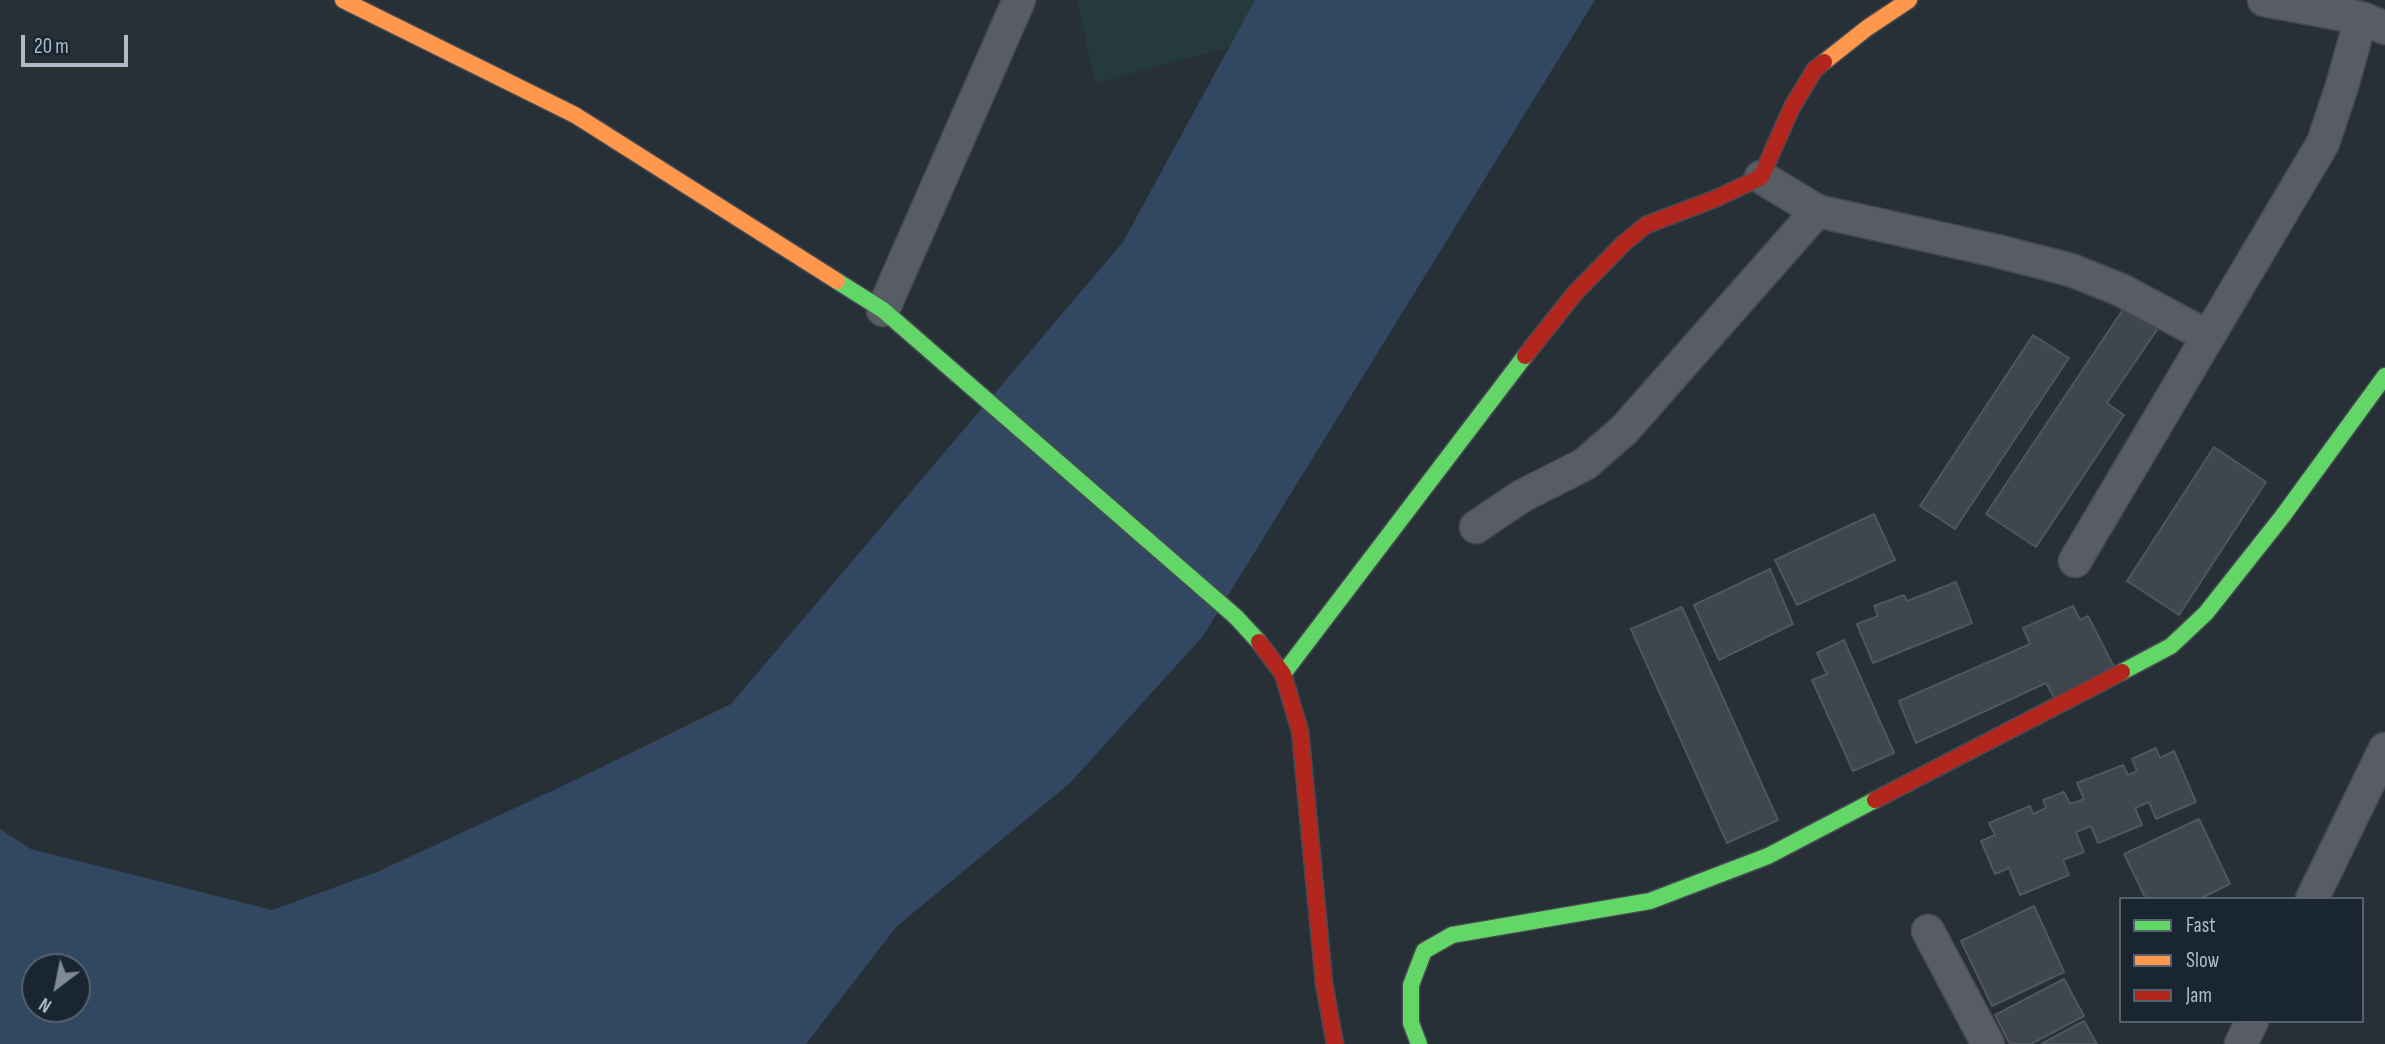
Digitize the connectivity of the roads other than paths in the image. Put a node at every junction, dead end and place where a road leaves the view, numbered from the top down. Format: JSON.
{"nodes":[{"id":1,"x":343,"y":0,"type":"edge"},
{"id":2,"x":1018,"y":0,"type":"edge"},
{"id":3,"x":1909,"y":0,"type":"edge"},
{"id":4,"x":2264,"y":0,"type":"edge"},
{"id":5,"x":2373,"y":23,"type":"edge"},
{"id":6,"x":1761,"y":177,"type":"junction"},
{"id":7,"x":1816,"y":211,"type":"junction"},
{"id":8,"x":883,"y":310,"type":"junction"},
{"id":9,"x":2207,"y":336,"type":"junction"},
{"id":10,"x":2385,"y":376,"type":"edge"},
{"id":11,"x":1476,"y":527,"type":"dead end"},
{"id":12,"x":2075,"y":561,"type":"dead end"},
{"id":13,"x":1283,"y":674,"type":"junction"},
{"id":14,"x":2385,"y":749,"type":"edge"},
{"id":15,"x":2313,"y":897,"type":"edge"},
{"id":16,"x":1928,"y":931,"type":"dead end"},
{"id":17,"x":2251,"y":1023,"type":"edge"},
{"id":18,"x":1335,"y":1044,"type":"edge"},
{"id":19,"x":1419,"y":1044,"type":"edge"},
{"id":20,"x":1988,"y":1044,"type":"edge"},
{"id":21,"x":2241,"y":1044,"type":"edge"}],
"edges":[{"from":1,"to":8,"type":"street"},
{"from":2,"to":8,"type":"street"},
{"from":3,"to":6,"type":"street"},
{"from":4,"to":5,"type":"street"},
{"from":5,"to":9,"type":"street"},
{"from":6,"to":7,"type":"street"},
{"from":6,"to":13,"type":"street"},
{"from":7,"to":9,"type":"street"},
{"from":7,"to":11,"type":"street"},
{"from":8,"to":13,"type":"street"},
{"from":9,"to":12,"type":"street"},
{"from":10,"to":19,"type":"street"},
{"from":13,"to":18,"type":"street"},
{"from":14,"to":15,"type":"street"},
{"from":16,"to":20,"type":"street"},
{"from":17,"to":21,"type":"street"}]}
